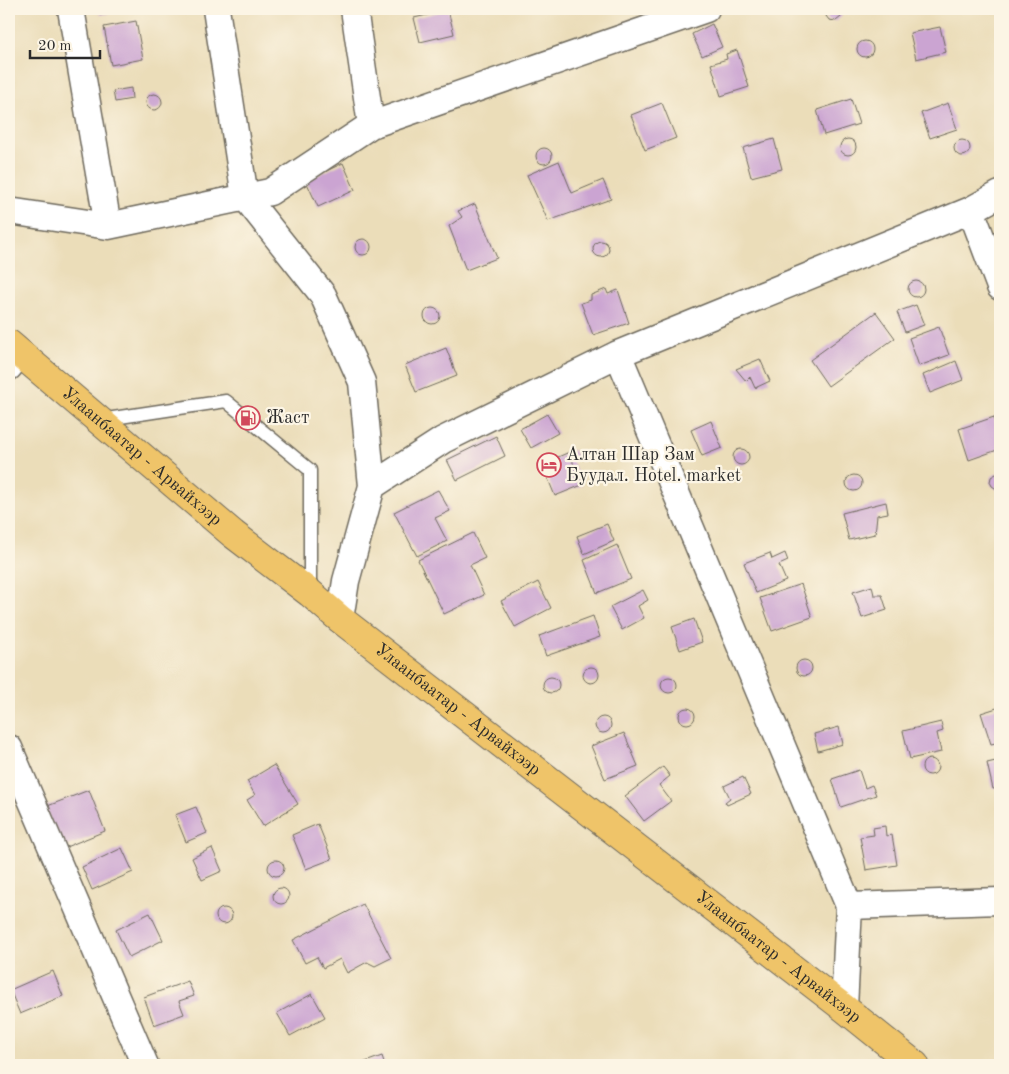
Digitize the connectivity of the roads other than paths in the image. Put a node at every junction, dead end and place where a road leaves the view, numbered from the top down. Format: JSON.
{"nodes":[{"id":1,"x":71,"y":9,"type":"edge"},
{"id":2,"x":216,"y":9,"type":"edge"},
{"id":3,"x":354,"y":9,"type":"edge"},
{"id":4,"x":706,"y":9,"type":"edge"},
{"id":5,"x":371,"y":125,"type":"junction"},
{"id":6,"x":1000,"y":194,"type":"edge"},
{"id":7,"x":245,"y":197,"type":"junction"},
{"id":8,"x":971,"y":210,"type":"junction"},
{"id":9,"x":9,"y":211,"type":"edge"},
{"id":10,"x":108,"y":226,"type":"junction"},
{"id":11,"x":1000,"y":287,"type":"edge"},
{"id":12,"x":618,"y":354,"type":"junction"},
{"id":13,"x":13,"y":355,"type":"edge"},
{"id":14,"x":99,"y":420,"type":"junction"},
{"id":15,"x":372,"y":486,"type":"junction"},
{"id":16,"x":310,"y":593,"type":"junction"},
{"id":17,"x":340,"y":618,"type":"junction"},
{"id":18,"x":9,"y":748,"type":"edge"},
{"id":19,"x":1000,"y":901,"type":"edge"},
{"id":20,"x":849,"y":906,"type":"junction"},
{"id":21,"x":844,"y":1008,"type":"junction"},
{"id":22,"x":145,"y":1065,"type":"edge"},
{"id":23,"x":915,"y":1065,"type":"edge"}],
"edges":[{"from":1,"to":10,"type":"street"},
{"from":2,"to":7,"type":"street"},
{"from":3,"to":5,"type":"street"},
{"from":4,"to":5,"type":"street"},
{"from":5,"to":7,"type":"street"},
{"from":6,"to":8,"type":"street"},
{"from":7,"to":10,"type":"street"},
{"from":7,"to":15,"type":"street"},
{"from":8,"to":11,"type":"street"},
{"from":8,"to":12,"type":"street"},
{"from":9,"to":10,"type":"street"},
{"from":12,"to":15,"type":"street"},
{"from":12,"to":20,"type":"street"},
{"from":13,"to":14,"type":"highway","name":"Улаанбаатар - Арвайхээр"},
{"from":14,"to":16,"type":"highway","name":"Улаанбаатар - Арвайхээр"},
{"from":14,"to":16,"type":"lane"},
{"from":15,"to":17,"type":"street"},
{"from":16,"to":17,"type":"highway","name":"Улаанбаатар - Арвайхээр"},
{"from":17,"to":21,"type":"highway","name":"Улаанбаатар - Арвайхээр"},
{"from":18,"to":22,"type":"street"},
{"from":19,"to":20,"type":"street"},
{"from":20,"to":21,"type":"street"},
{"from":21,"to":23,"type":"highway","name":"Улаанбаатар - Арвайхээр"}]}
